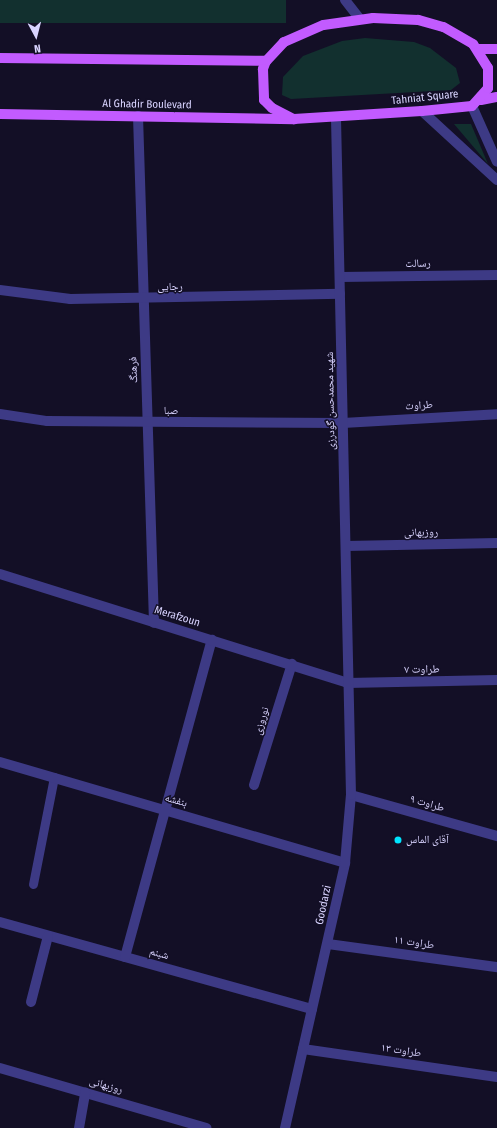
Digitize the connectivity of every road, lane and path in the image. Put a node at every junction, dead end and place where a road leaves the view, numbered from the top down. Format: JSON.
{"nodes":[{"id":1,"x":345,"y":0,"type":"edge"},
{"id":2,"x":360,"y":19,"type":"junction"},
{"id":3,"x":477,"y":49,"type":"junction"},
{"id":4,"x":497,"y":49,"type":"edge"},
{"id":5,"x":0,"y":58,"type":"edge"},
{"id":6,"x":266,"y":61,"type":"junction"},
{"id":7,"x":497,"y":97,"type":"edge"},
{"id":8,"x":476,"y":103,"type":"junction"},
{"id":9,"x":422,"y":111,"type":"junction"},
{"id":10,"x":0,"y":114,"type":"edge"},
{"id":11,"x":138,"y":116,"type":"junction"},
{"id":12,"x":294,"y":119,"type":"junction"},
{"id":13,"x":336,"y":119,"type":"junction"},
{"id":14,"x":497,"y":162,"type":"edge"},
{"id":15,"x":497,"y":180,"type":"edge"},
{"id":16,"x":497,"y":275,"type":"edge"},
{"id":17,"x":340,"y":277,"type":"junction"},
{"id":18,"x":0,"y":290,"type":"edge"},
{"id":19,"x":340,"y":294,"type":"junction"},
{"id":20,"x":144,"y":298,"type":"junction"},
{"id":21,"x":0,"y":414,"type":"edge"},
{"id":22,"x":497,"y":414,"type":"edge"},
{"id":23,"x":148,"y":423,"type":"junction"},
{"id":24,"x":343,"y":423,"type":"junction"},
{"id":25,"x":497,"y":543,"type":"edge"},
{"id":26,"x":346,"y":546,"type":"junction"},
{"id":27,"x":0,"y":574,"type":"edge"},
{"id":28,"x":154,"y":623,"type":"junction"},
{"id":29,"x":212,"y":640,"type":"junction"},
{"id":30,"x":292,"y":664,"type":"junction"},
{"id":31,"x":497,"y":680,"type":"edge"},
{"id":32,"x":347,"y":683,"type":"junction"},
{"id":33,"x":0,"y":762,"type":"edge"},
{"id":34,"x":54,"y":778,"type":"junction"},
{"id":35,"x":254,"y":785,"type":"dead end"},
{"id":36,"x":351,"y":795,"type":"junction"},
{"id":37,"x":165,"y":810,"type":"junction"},
{"id":38,"x":497,"y":836,"type":"edge"},
{"id":39,"x":345,"y":863,"type":"junction"},
{"id":40,"x":33,"y":884,"type":"dead end"},
{"id":41,"x":0,"y":922,"type":"edge"},
{"id":42,"x":48,"y":936,"type":"junction"},
{"id":43,"x":328,"y":944,"type":"junction"},
{"id":44,"x":125,"y":957,"type":"junction"},
{"id":45,"x":497,"y":966,"type":"edge"},
{"id":46,"x":31,"y":1002,"type":"dead end"},
{"id":47,"x":312,"y":1010,"type":"junction"},
{"id":48,"x":303,"y":1049,"type":"junction"},
{"id":49,"x":0,"y":1068,"type":"edge"},
{"id":50,"x":497,"y":1077,"type":"edge"},
{"id":51,"x":86,"y":1093,"type":"junction"},
{"id":52,"x":79,"y":1128,"type":"edge"},
{"id":53,"x":206,"y":1128,"type":"edge"},
{"id":54,"x":285,"y":1128,"type":"edge"}],
"edges":[{"from":1,"to":2,"type":"street"},
{"from":2,"to":3,"type":"main road","name":"Tahniat Square"},
{"from":2,"to":6,"type":"main road","name":"Tahniat Square"},
{"from":3,"to":4,"type":"main road"},
{"from":3,"to":8,"type":"main road","name":"Tahniat Square"},
{"from":5,"to":6,"type":"main road"},
{"from":6,"to":12,"type":"main road","name":"Tahniat Square"},
{"from":7,"to":8,"type":"main road"},
{"from":8,"to":9,"type":"main road","name":"Tahniat Square"},
{"from":8,"to":14,"type":"street"},
{"from":9,"to":13,"type":"main road","name":"Tahniat Square"},
{"from":9,"to":15,"type":"street"},
{"from":10,"to":11,"type":"main road","name":"Al Ghadir Boulevard"},
{"from":11,"to":12,"type":"main road","name":"Al Ghadir Boulevard"},
{"from":11,"to":20,"type":"street","name":"فرهنگ"},
{"from":12,"to":13,"type":"main road","name":"Tahniat Square"},
{"from":13,"to":17,"type":"street","name":"شهید محمدحسن گودرزی"},
{"from":16,"to":17,"type":"street","name":"رسالت"},
{"from":17,"to":19,"type":"street","name":"شهید محمدحسن گودرزی"},
{"from":18,"to":20,"type":"street","name":"رجایی"},
{"from":19,"to":20,"type":"street","name":"رجایی"},
{"from":19,"to":24,"type":"street","name":"شهید محمدحسن گودرزی"},
{"from":20,"to":23,"type":"street","name":"فرهنگ"},
{"from":21,"to":23,"type":"street","name":"صبا"},
{"from":22,"to":24,"type":"street","name":"طراوت"},
{"from":23,"to":24,"type":"street","name":"صبا"},
{"from":23,"to":28,"type":"street","name":"فرهنگ"},
{"from":24,"to":26,"type":"street","name":"شهید محمدحسن گودرزی"},
{"from":25,"to":26,"type":"street","name":"روزبهانی"},
{"from":26,"to":32,"type":"street","name":"شهید محمدحسن گودرزی"},
{"from":27,"to":28,"type":"street","name":"Merafzoun"},
{"from":28,"to":29,"type":"street","name":"Merafzoun"},
{"from":29,"to":30,"type":"street","name":"Merafzoun"},
{"from":29,"to":37,"type":"street"},
{"from":30,"to":32,"type":"street","name":"Merafzoun"},
{"from":30,"to":35,"type":"street","name":"نوروزی"},
{"from":31,"to":32,"type":"street","name":"طراوت ۷"},
{"from":32,"to":36,"type":"street","name":"Goodarzi"},
{"from":33,"to":34,"type":"street","name":"بنفشه"},
{"from":34,"to":37,"type":"street","name":"بنفشه"},
{"from":34,"to":40,"type":"lane"},
{"from":36,"to":38,"type":"street","name":"طراوت ۹"},
{"from":36,"to":39,"type":"street","name":"Goodarzi"},
{"from":37,"to":39,"type":"street","name":"بنفشه"},
{"from":37,"to":44,"type":"street"},
{"from":39,"to":43,"type":"street","name":"Goodarzi"},
{"from":41,"to":42,"type":"street","name":"شبنم"},
{"from":42,"to":44,"type":"street","name":"شبنم"},
{"from":42,"to":46,"type":"street"},
{"from":43,"to":45,"type":"street","name":"طراوت ۱۱"},
{"from":43,"to":47,"type":"street","name":"Goodarzi"},
{"from":44,"to":47,"type":"street","name":"شبنم"},
{"from":47,"to":48,"type":"street","name":"Goodarzi"},
{"from":48,"to":50,"type":"street","name":"طراوت ۱۳"},
{"from":48,"to":54,"type":"street","name":"Goodarzi"},
{"from":49,"to":51,"type":"street","name":"روزبهانی"},
{"from":51,"to":52,"type":"street"},
{"from":51,"to":53,"type":"street","name":"روزبهانی"}]}
